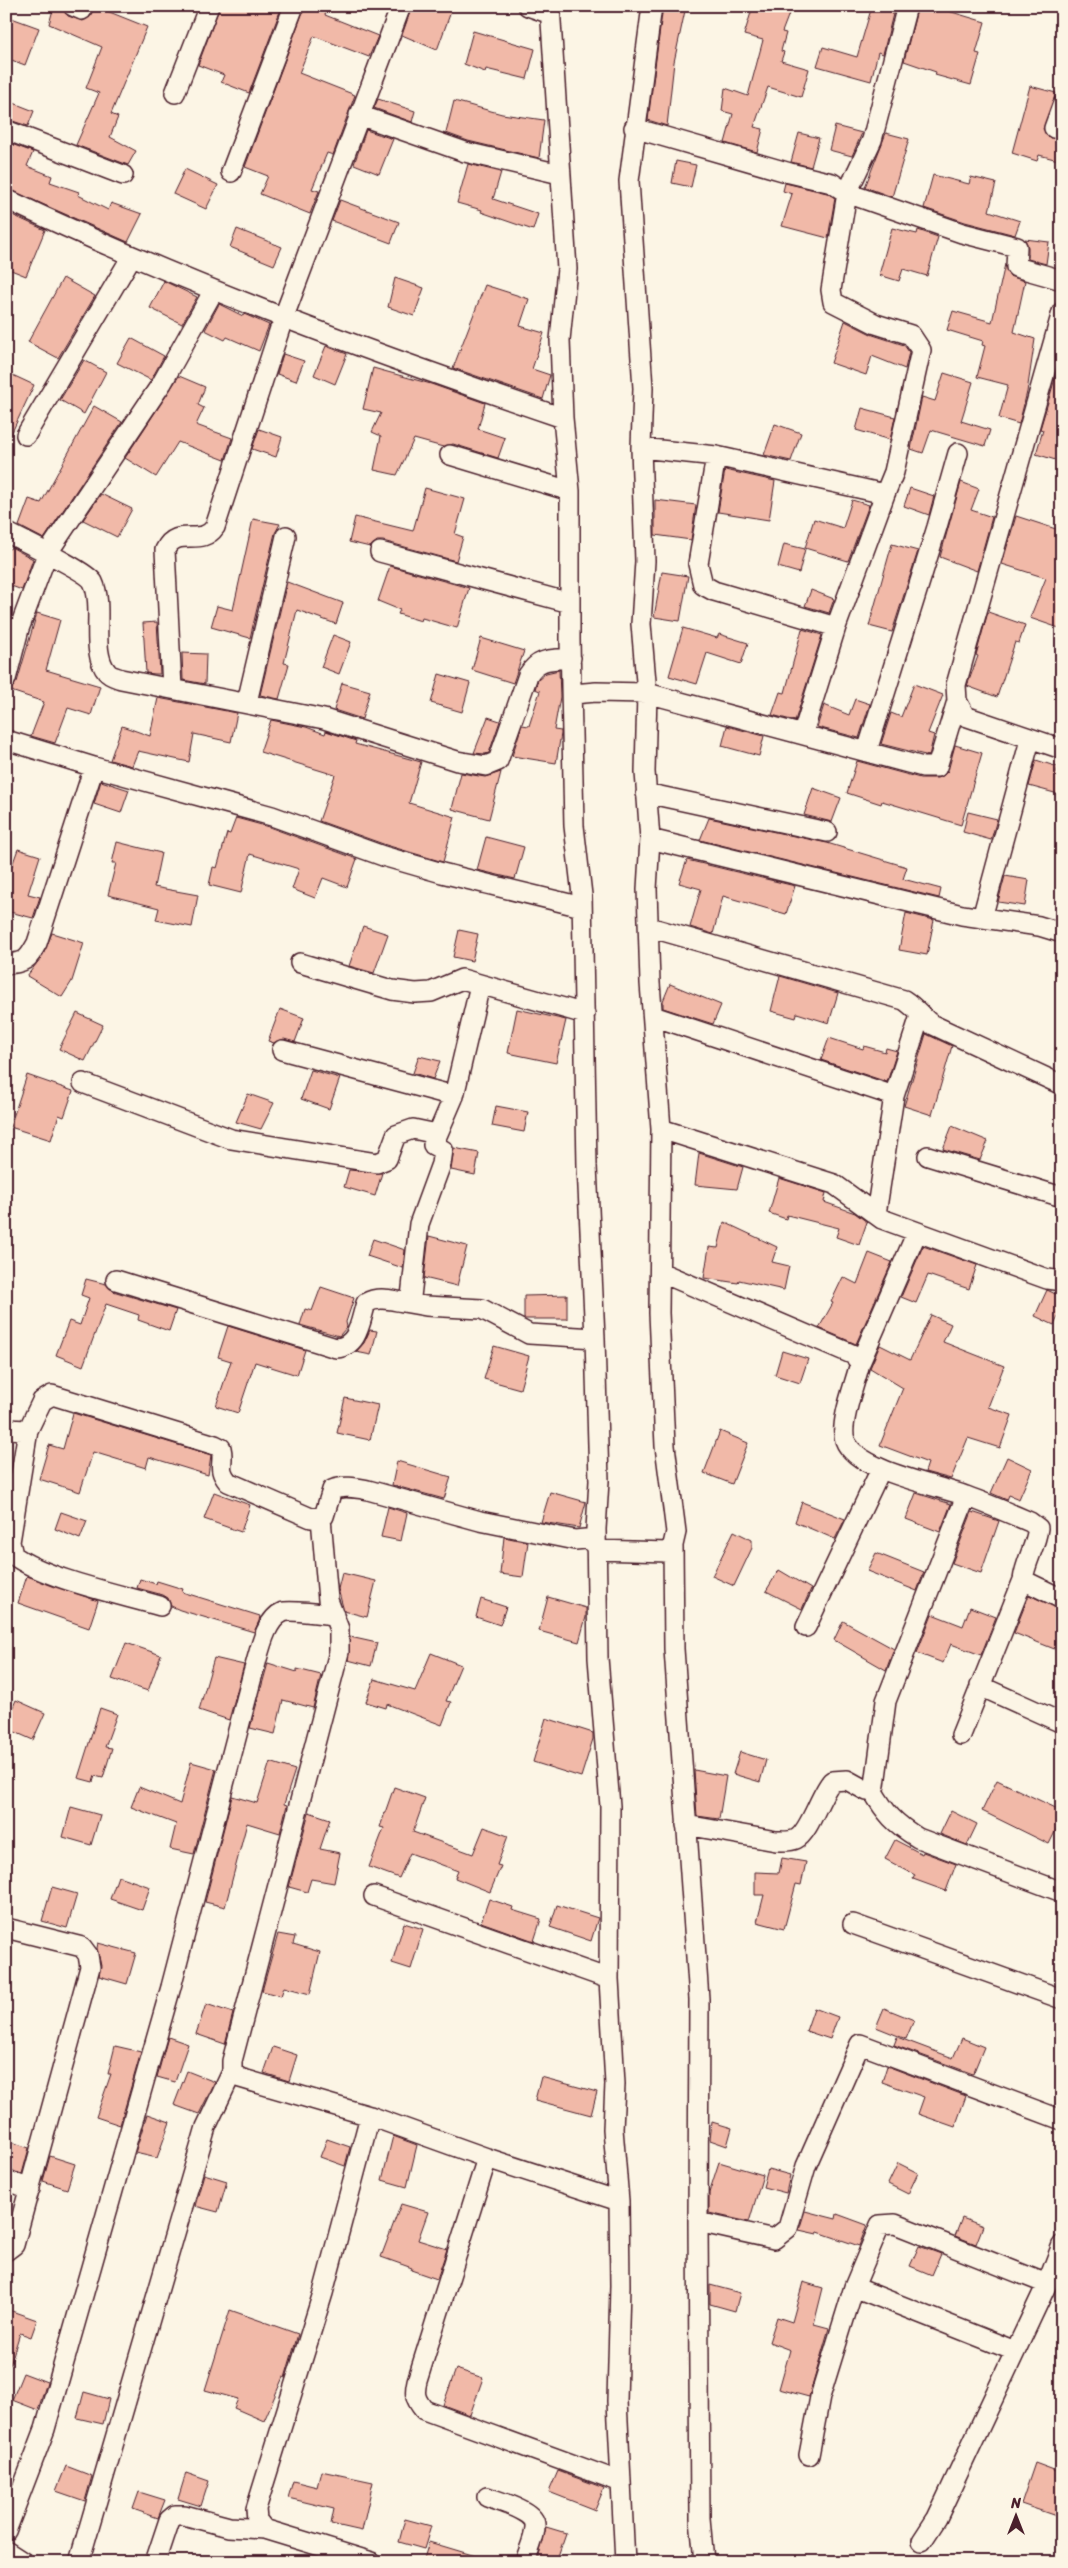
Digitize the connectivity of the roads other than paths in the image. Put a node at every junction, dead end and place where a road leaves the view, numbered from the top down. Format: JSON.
{"nodes":[{"id":1,"x":209,"y":6,"type":"edge"},
{"id":2,"x":294,"y":6,"type":"edge"},
{"id":3,"x":402,"y":6,"type":"edge"},
{"id":4,"x":528,"y":6,"type":"edge"},
{"id":5,"x":652,"y":6,"type":"edge"},
{"id":6,"x":907,"y":6,"type":"edge"},
{"id":7,"x":551,"y":10,"type":"edge"},
{"id":8,"x":175,"y":93,"type":"dead end"},
{"id":9,"x":1062,"y":106,"type":"edge"},
{"id":10,"x":359,"y":115,"type":"junction"},
{"id":11,"x":634,"y":128,"type":"junction"},
{"id":12,"x":1054,"y":128,"type":"dead end"},
{"id":13,"x":6,"y":130,"type":"edge"},
{"id":14,"x":231,"y":172,"type":"dead end"},
{"id":15,"x":560,"y":174,"type":"junction"},
{"id":16,"x":123,"y":175,"type":"dead end"},
{"id":17,"x":847,"y":193,"type":"junction"},
{"id":18,"x":6,"y":199,"type":"edge"},
{"id":19,"x":132,"y":256,"type":"junction"},
{"id":20,"x":1062,"y":280,"type":"edge"},
{"id":21,"x":214,"y":290,"type":"junction"},
{"id":22,"x":1062,"y":312,"type":"edge"},
{"id":23,"x":284,"y":319,"type":"junction"},
{"id":24,"x":563,"y":418,"type":"junction"},
{"id":25,"x":26,"y":435,"type":"dead end"},
{"id":26,"x":641,"y":448,"type":"junction"},
{"id":27,"x":958,"y":453,"type":"dead end"},
{"id":28,"x":450,"y":455,"type":"dead end"},
{"id":29,"x":716,"y":456,"type":"junction"},
{"id":30,"x":570,"y":491,"type":"junction"},
{"id":31,"x":885,"y":494,"type":"junction"},
{"id":32,"x":6,"y":532,"type":"edge"},
{"id":33,"x":286,"y":536,"type":"dead end"},
{"id":34,"x":380,"y":552,"type":"dead end"},
{"id":35,"x":47,"y":554,"type":"junction"},
{"id":36,"x":570,"y":603,"type":"junction"},
{"id":37,"x":836,"y":627,"type":"junction"},
{"id":38,"x":571,"y":658,"type":"junction"},
{"id":39,"x":6,"y":679,"type":"edge"},
{"id":40,"x":172,"y":688,"type":"junction"},
{"id":41,"x":642,"y":692,"type":"junction"},
{"id":42,"x":573,"y":694,"type":"junction"},
{"id":43,"x":957,"y":701,"type":"junction"},
{"id":44,"x":247,"y":702,"type":"junction"},
{"id":45,"x":802,"y":733,"type":"junction"},
{"id":46,"x":6,"y":740,"type":"edge"},
{"id":47,"x":1030,"y":740,"type":"junction"},
{"id":48,"x":1062,"y":749,"type":"edge"},
{"id":49,"x":868,"y":752,"type":"junction"},
{"id":50,"x":94,"y":767,"type":"junction"},
{"id":51,"x":646,"y":793,"type":"junction"},
{"id":52,"x":827,"y":832,"type":"dead end"},
{"id":53,"x":650,"y":839,"type":"junction"},
{"id":54,"x":582,"y":907,"type":"junction"},
{"id":55,"x":982,"y":918,"type":"junction"},
{"id":56,"x":649,"y":927,"type":"junction"},
{"id":57,"x":1062,"y":933,"type":"edge"},
{"id":58,"x":300,"y":962,"type":"dead end"},
{"id":59,"x":6,"y":964,"type":"edge"},
{"id":60,"x":480,"y":985,"type":"junction"},
{"id":61,"x":585,"y":1014,"type":"junction"},
{"id":62,"x":653,"y":1016,"type":"junction"},
{"id":63,"x":920,"y":1016,"type":"junction"},
{"id":64,"x":282,"y":1050,"type":"dead end"},
{"id":65,"x":83,"y":1083,"type":"dead end"},
{"id":66,"x":1062,"y":1085,"type":"edge"},
{"id":67,"x":454,"y":1096,"type":"junction"},
{"id":68,"x":894,"y":1096,"type":"junction"},
{"id":69,"x":661,"y":1129,"type":"junction"},
{"id":70,"x":433,"y":1145,"type":"junction"},
{"id":71,"x":928,"y":1156,"type":"dead end"},
{"id":72,"x":1062,"y":1197,"type":"edge"},
{"id":73,"x":876,"y":1214,"type":"junction"},
{"id":74,"x":917,"y":1232,"type":"junction"},
{"id":75,"x":660,"y":1272,"type":"junction"},
{"id":76,"x":116,"y":1280,"type":"dead end"},
{"id":77,"x":1062,"y":1281,"type":"edge"},
{"id":78,"x":403,"y":1302,"type":"junction"},
{"id":79,"x":595,"y":1338,"type":"junction"},
{"id":80,"x":860,"y":1363,"type":"junction"},
{"id":81,"x":6,"y":1429,"type":"edge"},
{"id":82,"x":28,"y":1430,"type":"junction"},
{"id":83,"x":881,"y":1469,"type":"junction"},
{"id":84,"x":966,"y":1496,"type":"junction"},
{"id":85,"x":321,"y":1518,"type":"junction"},
{"id":86,"x":596,"y":1544,"type":"junction"},
{"id":87,"x":671,"y":1549,"type":"junction"},
{"id":88,"x":1023,"y":1580,"type":"junction"},
{"id":89,"x":1062,"y":1599,"type":"edge"},
{"id":90,"x":160,"y":1606,"type":"dead end"},
{"id":91,"x":334,"y":1614,"type":"junction"},
{"id":92,"x":806,"y":1628,"type":"dead end"},
{"id":93,"x":980,"y":1686,"type":"junction"},
{"id":94,"x":1062,"y":1723,"type":"edge"},
{"id":95,"x":961,"y":1735,"type":"dead end"},
{"id":96,"x":872,"y":1790,"type":"junction"},
{"id":97,"x":686,"y":1825,"type":"junction"},
{"id":98,"x":1062,"y":1892,"type":"edge"},
{"id":99,"x":374,"y":1896,"type":"dead end"},
{"id":100,"x":852,"y":1924,"type":"dead end"},
{"id":101,"x":6,"y":1928,"type":"edge"},
{"id":102,"x":609,"y":1979,"type":"junction"},
{"id":103,"x":1062,"y":1999,"type":"edge"},
{"id":104,"x":232,"y":2072,"type":"junction"},
{"id":105,"x":370,"y":2116,"type":"junction"},
{"id":106,"x":1062,"y":2120,"type":"edge"},
{"id":107,"x":488,"y":2158,"type":"junction"},
{"id":108,"x":6,"y":2180,"type":"edge"},
{"id":109,"x":30,"y":2189,"type":"junction"},
{"id":110,"x":619,"y":2201,"type":"junction"},
{"id":111,"x":698,"y":2222,"type":"junction"},
{"id":112,"x":1062,"y":2245,"type":"edge"},
{"id":113,"x":6,"y":2251,"type":"edge"},
{"id":114,"x":1047,"y":2284,"type":"junction"},
{"id":115,"x":854,"y":2288,"type":"junction"},
{"id":116,"x":1015,"y":2351,"type":"junction"},
{"id":117,"x":809,"y":2456,"type":"dead end"},
{"id":118,"x":620,"y":2482,"type":"junction"},
{"id":119,"x":488,"y":2497,"type":"dead end"},
{"id":120,"x":264,"y":2529,"type":"junction"},
{"id":121,"x":6,"y":2531,"type":"edge"},
{"id":122,"x":922,"y":2541,"type":"dead end"},
{"id":123,"x":6,"y":2551,"type":"edge"},
{"id":124,"x":23,"y":2562,"type":"edge"},
{"id":125,"x":79,"y":2562,"type":"edge"},
{"id":126,"x":155,"y":2562,"type":"edge"},
{"id":127,"x":372,"y":2562,"type":"edge"},
{"id":128,"x":525,"y":2562,"type":"edge"},
{"id":129,"x":625,"y":2562,"type":"edge"},
{"id":130,"x":704,"y":2562,"type":"edge"}],
"edges":[{"from":1,"to":8,"type":"street"},
{"from":2,"to":14,"type":"street"},
{"from":3,"to":10,"type":"street"},
{"from":4,"to":7,"type":"street"},
{"from":5,"to":11,"type":"street"},
{"from":6,"to":17,"type":"street"},
{"from":7,"to":15,"type":"street"},
{"from":9,"to":12,"type":"street"},
{"from":10,"to":15,"type":"street"},
{"from":10,"to":23,"type":"street"},
{"from":11,"to":17,"type":"street"},
{"from":11,"to":26,"type":"street"},
{"from":13,"to":16,"type":"street"},
{"from":15,"to":24,"type":"street"},
{"from":17,"to":20,"type":"street"},
{"from":17,"to":31,"type":"street"},
{"from":18,"to":19,"type":"street"},
{"from":19,"to":21,"type":"street"},
{"from":19,"to":25,"type":"street"},
{"from":21,"to":23,"type":"street"},
{"from":21,"to":35,"type":"street"},
{"from":22,"to":43,"type":"street"},
{"from":23,"to":24,"type":"street"},
{"from":23,"to":40,"type":"street"},
{"from":24,"to":30,"type":"street"},
{"from":26,"to":29,"type":"street"},
{"from":26,"to":41,"type":"street"},
{"from":27,"to":49,"type":"street"},
{"from":28,"to":30,"type":"street"},
{"from":29,"to":31,"type":"street"},
{"from":29,"to":37,"type":"street"},
{"from":30,"to":36,"type":"street"},
{"from":31,"to":37,"type":"street"},
{"from":32,"to":35,"type":"street"},
{"from":33,"to":44,"type":"street"},
{"from":34,"to":36,"type":"street"},
{"from":35,"to":39,"type":"street"},
{"from":35,"to":40,"type":"street"},
{"from":36,"to":38,"type":"street"},
{"from":37,"to":45,"type":"street"},
{"from":38,"to":42,"type":"street"},
{"from":38,"to":44,"type":"street"},
{"from":40,"to":44,"type":"street"},
{"from":41,"to":42,"type":"street"},
{"from":41,"to":45,"type":"street"},
{"from":41,"to":51,"type":"street"},
{"from":42,"to":54,"type":"street"},
{"from":43,"to":47,"type":"street"},
{"from":43,"to":49,"type":"street"},
{"from":45,"to":49,"type":"street"},
{"from":46,"to":50,"type":"street"},
{"from":47,"to":48,"type":"street"},
{"from":47,"to":55,"type":"street"},
{"from":50,"to":54,"type":"street"},
{"from":50,"to":59,"type":"street"},
{"from":51,"to":52,"type":"street"},
{"from":51,"to":53,"type":"street"},
{"from":53,"to":55,"type":"street"},
{"from":53,"to":56,"type":"street"},
{"from":54,"to":61,"type":"street"},
{"from":55,"to":57,"type":"street"},
{"from":56,"to":62,"type":"street"},
{"from":56,"to":63,"type":"street"},
{"from":58,"to":60,"type":"street"},
{"from":60,"to":61,"type":"street"},
{"from":60,"to":67,"type":"street"},
{"from":61,"to":79,"type":"street"},
{"from":62,"to":68,"type":"street"},
{"from":62,"to":69,"type":"street"},
{"from":63,"to":66,"type":"street"},
{"from":63,"to":68,"type":"street"},
{"from":64,"to":67,"type":"street"},
{"from":65,"to":70,"type":"street"},
{"from":67,"to":70,"type":"street"},
{"from":68,"to":73,"type":"street"},
{"from":69,"to":73,"type":"street"},
{"from":69,"to":75,"type":"street"},
{"from":70,"to":78,"type":"street"},
{"from":71,"to":72,"type":"street"},
{"from":73,"to":74,"type":"street"},
{"from":74,"to":77,"type":"street"},
{"from":74,"to":80,"type":"street"},
{"from":75,"to":80,"type":"street"},
{"from":75,"to":87,"type":"street"},
{"from":76,"to":78,"type":"street"},
{"from":78,"to":79,"type":"street"},
{"from":79,"to":86,"type":"street"},
{"from":80,"to":83,"type":"street"},
{"from":81,"to":82,"type":"street"},
{"from":82,"to":85,"type":"street"},
{"from":82,"to":90,"type":"street"},
{"from":83,"to":84,"type":"street"},
{"from":83,"to":92,"type":"street"},
{"from":84,"to":88,"type":"street"},
{"from":84,"to":96,"type":"street"},
{"from":85,"to":86,"type":"street"},
{"from":85,"to":91,"type":"street"},
{"from":86,"to":87,"type":"street"},
{"from":86,"to":102,"type":"street"},
{"from":87,"to":97,"type":"street"},
{"from":88,"to":89,"type":"street"},
{"from":88,"to":93,"type":"street"},
{"from":91,"to":104,"type":"street"},
{"from":91,"to":121,"type":"street"},
{"from":93,"to":94,"type":"street"},
{"from":93,"to":95,"type":"street"},
{"from":96,"to":97,"type":"street"},
{"from":96,"to":98,"type":"street"},
{"from":97,"to":111,"type":"street"},
{"from":99,"to":102,"type":"street"},
{"from":100,"to":103,"type":"street"},
{"from":101,"to":109,"type":"street"},
{"from":102,"to":110,"type":"street"},
{"from":104,"to":105,"type":"street"},
{"from":104,"to":125,"type":"street"},
{"from":105,"to":107,"type":"street"},
{"from":105,"to":120,"type":"street"},
{"from":106,"to":111,"type":"street"},
{"from":107,"to":110,"type":"street"},
{"from":107,"to":118,"type":"street"},
{"from":108,"to":109,"type":"street"},
{"from":109,"to":113,"type":"street"},
{"from":110,"to":118,"type":"street"},
{"from":111,"to":130,"type":"street"},
{"from":112,"to":114,"type":"street"},
{"from":114,"to":115,"type":"street"},
{"from":114,"to":116,"type":"street"},
{"from":115,"to":116,"type":"street"},
{"from":115,"to":117,"type":"street"},
{"from":116,"to":122,"type":"street"},
{"from":118,"to":129,"type":"street"},
{"from":119,"to":128,"type":"street"},
{"from":120,"to":126,"type":"street"},
{"from":120,"to":127,"type":"street"},
{"from":123,"to":124,"type":"street"}]}
